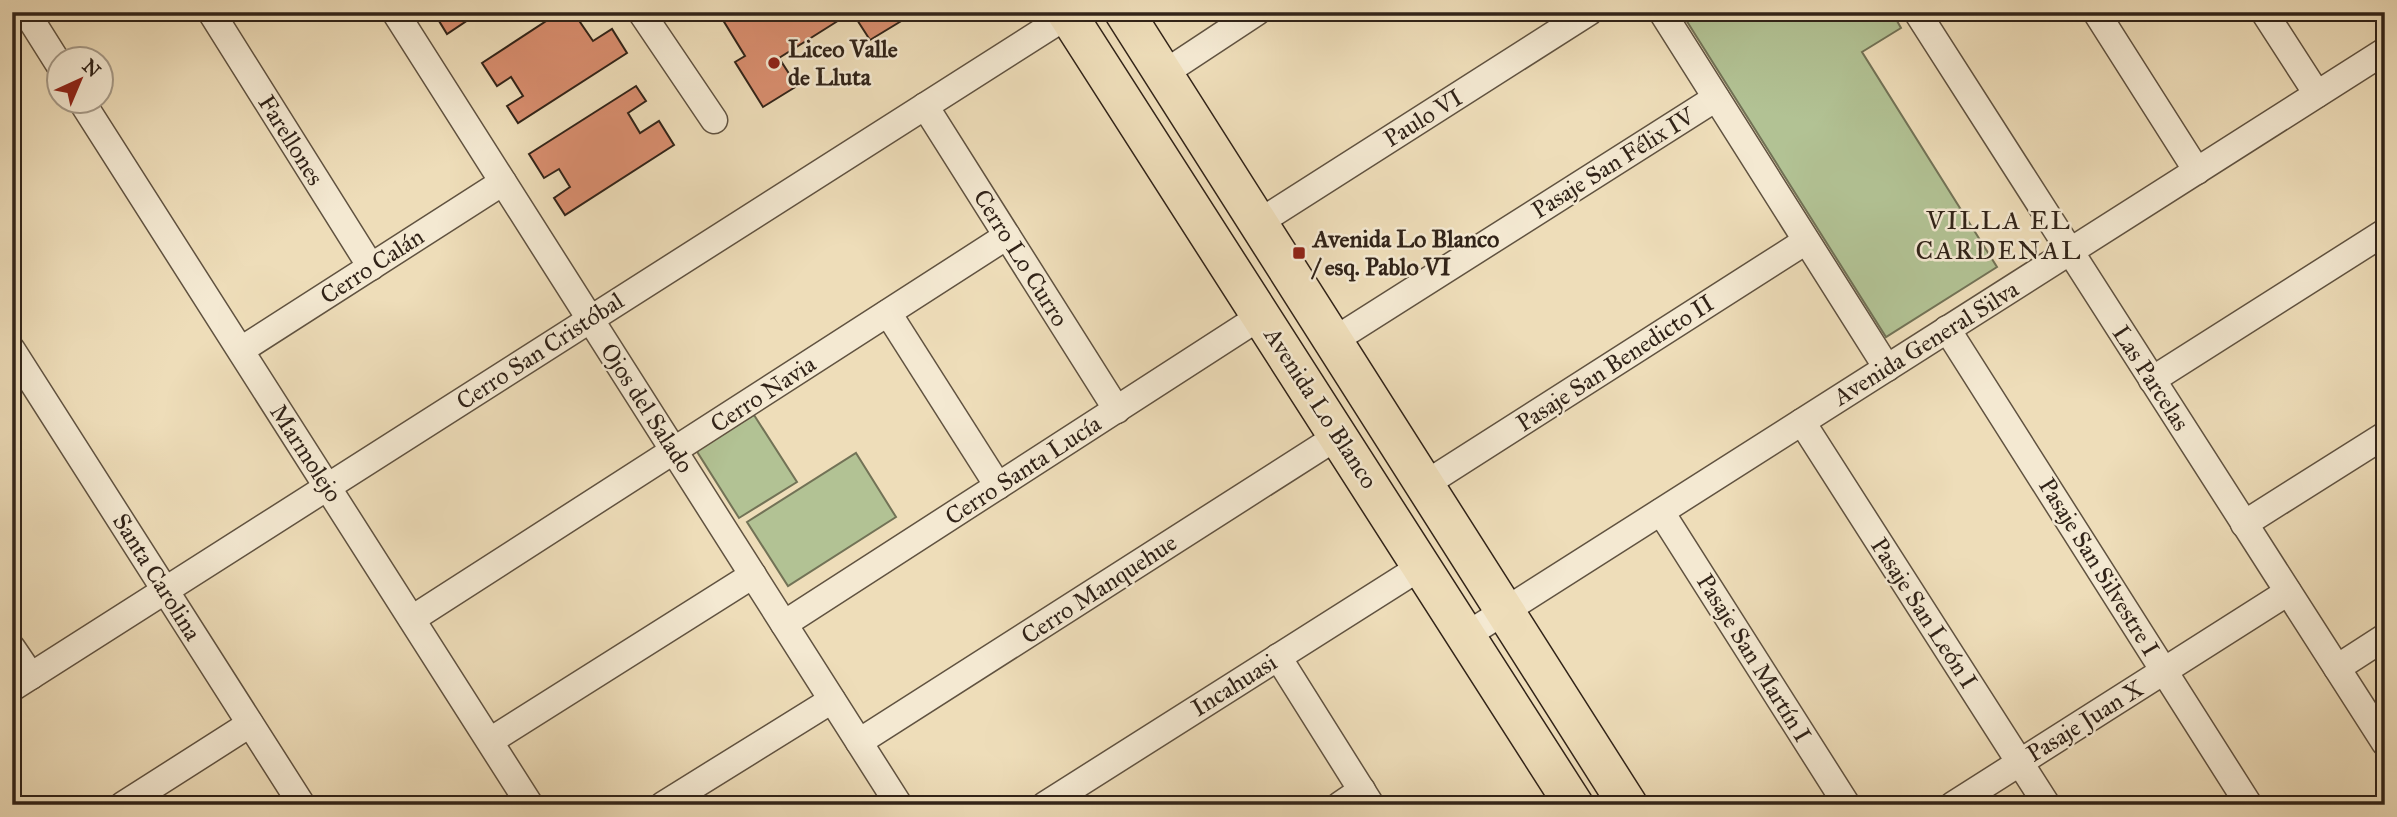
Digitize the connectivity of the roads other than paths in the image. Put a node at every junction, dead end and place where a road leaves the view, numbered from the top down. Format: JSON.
{"nodes":[{"id":1,"x":26,"y":12,"type":"edge"},
{"id":2,"x":211,"y":12,"type":"edge"},
{"id":3,"x":395,"y":12,"type":"edge"},
{"id":4,"x":641,"y":12,"type":"edge"},
{"id":5,"x":1124,"y":12,"type":"edge"},
{"id":6,"x":1257,"y":12,"type":"edge"},
{"id":7,"x":1589,"y":12,"type":"edge"},
{"id":8,"x":1662,"y":12,"type":"edge"},
{"id":9,"x":1917,"y":12,"type":"edge"},
{"id":10,"x":2096,"y":12,"type":"edge"},
{"id":11,"x":2264,"y":12,"type":"edge"},
{"id":12,"x":1067,"y":14,"type":"edge"},
{"id":13,"x":47,"y":46,"type":"edge"},
{"id":14,"x":2385,"y":51,"type":"edge"},
{"id":15,"x":1163,"y":74,"type":"junction"},
{"id":16,"x":2316,"y":94,"type":"junction"},
{"id":17,"x":1716,"y":98,"type":"junction"},
{"id":18,"x":925,"y":106,"type":"junction"},
{"id":19,"x":91,"y":116,"type":"edge"},
{"id":20,"x":714,"y":120,"type":"dead end"},
{"id":21,"x":2197,"y":171,"type":"junction"},
{"id":22,"x":503,"y":182,"type":"junction"},
{"id":23,"x":1258,"y":223,"type":"junction"},
{"id":24,"x":2385,"y":232,"type":"edge"},
{"id":25,"x":1007,"y":236,"type":"junction"},
{"id":26,"x":1806,"y":241,"type":"junction"},
{"id":27,"x":2070,"y":251,"type":"junction"},
{"id":28,"x":371,"y":267,"type":"junction"},
{"id":29,"x":888,"y":313,"type":"junction"},
{"id":30,"x":1261,"y":316,"type":"junction"},
{"id":31,"x":590,"y":319,"type":"junction"},
{"id":32,"x":1948,"y":329,"type":"junction"},
{"id":33,"x":1333,"y":341,"type":"junction"},
{"id":34,"x":12,"y":350,"type":"edge"},
{"id":35,"x":240,"y":350,"type":"junction"},
{"id":36,"x":1886,"y":368,"type":"junction"},
{"id":37,"x":2152,"y":380,"type":"junction"},
{"id":38,"x":1117,"y":410,"type":"junction"},
{"id":39,"x":1802,"y":422,"type":"junction"},
{"id":40,"x":2385,"y":435,"type":"edge"},
{"id":41,"x":1338,"y":436,"type":"junction"},
{"id":42,"x":674,"y":451,"type":"junction"},
{"id":43,"x":1424,"y":485,"type":"junction"},
{"id":44,"x":998,"y":486,"type":"junction"},
{"id":45,"x":328,"y":487,"type":"junction"},
{"id":46,"x":1661,"y":512,"type":"junction"},
{"id":47,"x":2245,"y":524,"type":"junction"},
{"id":48,"x":1422,"y":566,"type":"junction"},
{"id":49,"x":753,"y":575,"type":"junction"},
{"id":50,"x":165,"y":590,"type":"junction"},
{"id":51,"x":2288,"y":592,"type":"junction"},
{"id":52,"x":1504,"y":611,"type":"junction"},
{"id":53,"x":412,"y":619,"type":"junction"},
{"id":54,"x":784,"y":624,"type":"junction"},
{"id":55,"x":1467,"y":635,"type":"junction"},
{"id":56,"x":2385,"y":637,"type":"edge"},
{"id":57,"x":12,"y":648,"type":"edge"},
{"id":58,"x":1278,"y":657,"type":"junction"},
{"id":59,"x":2337,"y":668,"type":"junction"},
{"id":60,"x":2164,"y":670,"type":"junction"},
{"id":61,"x":21,"y":682,"type":"edge"},
{"id":62,"x":832,"y":700,"type":"junction"},
{"id":63,"x":250,"y":724,"type":"junction"},
{"id":64,"x":489,"y":741,"type":"junction"},
{"id":65,"x":859,"y":742,"type":"junction"},
{"id":66,"x":2385,"y":743,"type":"edge"},
{"id":67,"x":2020,"y":762,"type":"junction"},
{"id":68,"x":1367,"y":798,"type":"edge"},
{"id":69,"x":123,"y":805,"type":"edge"},
{"id":70,"x":302,"y":805,"type":"edge"},
{"id":71,"x":530,"y":805,"type":"edge"},
{"id":72,"x":663,"y":805,"type":"edge"},
{"id":73,"x":899,"y":805,"type":"edge"},
{"id":74,"x":1045,"y":805,"type":"edge"},
{"id":75,"x":1340,"y":805,"type":"edge"},
{"id":76,"x":1574,"y":805,"type":"edge"},
{"id":77,"x":1628,"y":805,"type":"edge"},
{"id":78,"x":1847,"y":805,"type":"edge"},
{"id":79,"x":1953,"y":805,"type":"edge"},
{"id":80,"x":2047,"y":805,"type":"edge"},
{"id":81,"x":2249,"y":805,"type":"edge"}],
"edges":[{"from":1,"to":13,"type":"street"},
{"from":2,"to":28,"type":"street","name":"Farellones"},
{"from":3,"to":22,"type":"street","name":"Ojos del Salado"},
{"from":4,"to":20,"type":"street"},
{"from":5,"to":15,"type":"main road","name":"Avenida Lo Blanco"},
{"from":6,"to":15,"type":"street"},
{"from":7,"to":23,"type":"street","name":"Paulo VI"},
{"from":8,"to":17,"type":"street"},
{"from":9,"to":27,"type":"street","name":"Las Parcelas"},
{"from":10,"to":21,"type":"street"},
{"from":11,"to":16,"type":"street"},
{"from":12,"to":18,"type":"street","name":"Cerro San Cristóbal"},
{"from":12,"to":30,"type":"main road","name":"Avenida Lo Blanco"},
{"from":14,"to":16,"type":"street","name":"Avenida General Silva"},
{"from":15,"to":23,"type":"main road","name":"Avenida Lo Blanco"},
{"from":16,"to":21,"type":"street","name":"Avenida General Silva"},
{"from":17,"to":26,"type":"street"},
{"from":17,"to":33,"type":"street","name":"Pasaje San Félix IV"},
{"from":18,"to":25,"type":"street","name":"Cerro Lo Curro"},
{"from":18,"to":31,"type":"street","name":"Cerro San Cristóbal"},
{"from":19,"to":35,"type":"street","name":"Marmolejo"},
{"from":21,"to":27,"type":"street","name":"Avenida General Silva"},
{"from":22,"to":28,"type":"street","name":"Cerro Calán"},
{"from":22,"to":31,"type":"street","name":"Ojos del Salado"},
{"from":23,"to":33,"type":"main road","name":"Avenida Lo Blanco"},
{"from":24,"to":37,"type":"street"},
{"from":25,"to":29,"type":"street","name":"Cerro Navia"},
{"from":25,"to":38,"type":"street","name":"Cerro Lo Curro"},
{"from":26,"to":36,"type":"street"},
{"from":26,"to":43,"type":"street","name":"Pasaje San Benedicto II"},
{"from":27,"to":32,"type":"street","name":"Avenida General Silva"},
{"from":27,"to":37,"type":"street","name":"Las Parcelas"},
{"from":28,"to":35,"type":"street","name":"Cerro Calán"},
{"from":29,"to":42,"type":"street","name":"Cerro Navia"},
{"from":29,"to":44,"type":"street"},
{"from":30,"to":38,"type":"street","name":"Cerro Santa Lucía"},
{"from":30,"to":41,"type":"main road","name":"Avenida Lo Blanco"},
{"from":31,"to":42,"type":"street","name":"Ojos del Salado"},
{"from":31,"to":45,"type":"street","name":"Cerro San Cristóbal"},
{"from":32,"to":36,"type":"street","name":"Avenida General Silva"},
{"from":32,"to":60,"type":"street","name":"Pasaje San Silvestre I"},
{"from":33,"to":43,"type":"main road","name":"Avenida Lo Blanco"},
{"from":34,"to":50,"type":"street","name":"Santa Carolina"},
{"from":35,"to":45,"type":"street","name":"Marmolejo"},
{"from":36,"to":39,"type":"street","name":"Avenida General Silva"},
{"from":37,"to":47,"type":"street","name":"Las Parcelas"},
{"from":38,"to":44,"type":"street","name":"Cerro Santa Lucía"},
{"from":39,"to":46,"type":"street","name":"Avenida General Silva"},
{"from":39,"to":67,"type":"street","name":"Pasaje San León I"},
{"from":40,"to":47,"type":"street"},
{"from":41,"to":48,"type":"main road","name":"Avenida Lo Blanco"},
{"from":41,"to":65,"type":"street","name":"Cerro Manquehue"},
{"from":42,"to":49,"type":"street","name":"Ojos del Salado"},
{"from":42,"to":53,"type":"street","name":"Cerro Navia"},
{"from":43,"to":52,"type":"main road","name":"Avenida Lo Blanco"},
{"from":44,"to":54,"type":"street","name":"Cerro Santa Lucía"},
{"from":45,"to":50,"type":"street","name":"Cerro San Cristóbal"},
{"from":45,"to":53,"type":"street","name":"Marmolejo"},
{"from":46,"to":52,"type":"street","name":"Avenida General Silva"},
{"from":46,"to":78,"type":"street","name":"Pasaje San Martín I"},
{"from":47,"to":51,"type":"street","name":"Las Parcelas"},
{"from":48,"to":55,"type":"main road","name":"Avenida Lo Blanco"},
{"from":48,"to":58,"type":"street","name":"Incahuasi"},
{"from":49,"to":54,"type":"street","name":"Ojos del Salado"},
{"from":49,"to":64,"type":"street"},
{"from":50,"to":61,"type":"street","name":"Cerro San Cristóbal"},
{"from":50,"to":63,"type":"street","name":"Santa Carolina"},
{"from":51,"to":59,"type":"street","name":"Las Parcelas"},
{"from":51,"to":60,"type":"street","name":"Pasaje Juan X"},
{"from":52,"to":55,"type":"street","name":"Avenida General Silva"},
{"from":52,"to":77,"type":"main road","name":"Avenida Lo Blanco"},
{"from":53,"to":64,"type":"street","name":"Marmolejo"},
{"from":54,"to":62,"type":"street","name":"Ojos del Salado"},
{"from":55,"to":76,"type":"main road","name":"Avenida Lo Blanco"},
{"from":56,"to":59,"type":"street"},
{"from":57,"to":61,"type":"street"},
{"from":58,"to":68,"type":"street"},
{"from":58,"to":74,"type":"street","name":"Incahuasi"},
{"from":59,"to":66,"type":"street","name":"Las Parcelas"},
{"from":60,"to":67,"type":"street","name":"Pasaje Juan X"},
{"from":60,"to":81,"type":"street","name":"Pasaje San Silvestre I"},
{"from":62,"to":65,"type":"street","name":"Ojos del Salado"},
{"from":62,"to":72,"type":"street"},
{"from":63,"to":69,"type":"street"},
{"from":63,"to":70,"type":"street","name":"Santa Carolina"},
{"from":64,"to":71,"type":"street","name":"Marmolejo"},
{"from":65,"to":73,"type":"street","name":"Ojos del Salado"},
{"from":67,"to":79,"type":"street","name":"Pasaje Juan X"},
{"from":67,"to":80,"type":"street","name":"Pasaje San León I"},
{"from":68,"to":75,"type":"street"}]}
